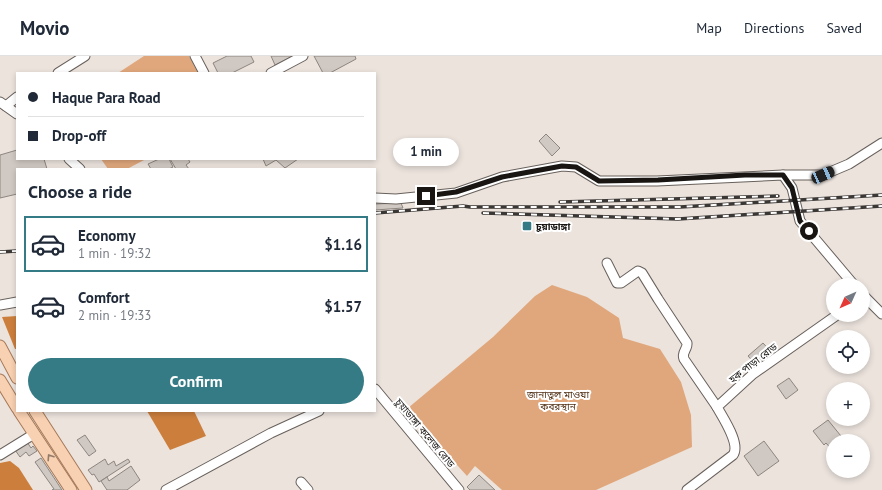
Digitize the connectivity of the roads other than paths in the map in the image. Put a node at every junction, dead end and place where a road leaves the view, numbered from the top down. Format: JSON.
{"nodes":[{"id":1,"x":85,"y":56,"type":"edge"},
{"id":2,"x":304,"y":56,"type":"edge"},
{"id":3,"x":199,"y":57,"type":"edge"},
{"id":4,"x":60,"y":72,"type":"edge"},
{"id":5,"x":204,"y":72,"type":"edge"},
{"id":6,"x":273,"y":72,"type":"edge"},
{"id":7,"x":16,"y":98,"type":"edge"},
{"id":8,"x":3,"y":104,"type":"edge"},
{"id":9,"x":16,"y":113,"type":"edge"},
{"id":10,"x":882,"y":143,"type":"edge"},
{"id":11,"x":70,"y":160,"type":"edge"},
{"id":12,"x":79,"y":168,"type":"edge"},
{"id":13,"x":783,"y":175,"type":"junction"},
{"id":14,"x":376,"y":198,"type":"edge"},
{"id":15,"x":607,"y":263,"type":"dead end"},
{"id":16,"x":848,"y":278,"type":"edge"},
{"id":17,"x":16,"y":302,"type":"edge"},
{"id":18,"x":870,"y":302,"type":"edge"},
{"id":19,"x":0,"y":304,"type":"edge"},
{"id":20,"x":882,"y":314,"type":"edge"},
{"id":21,"x":827,"y":322,"type":"edge"},
{"id":22,"x":0,"y":346,"type":"edge"},
{"id":23,"x":16,"y":376,"type":"edge"},
{"id":24,"x":0,"y":380,"type":"edge"},
{"id":25,"x":376,"y":390,"type":"edge"},
{"id":26,"x":16,"y":406,"type":"edge"},
{"id":27,"x":717,"y":407,"type":"junction"},
{"id":28,"x":20,"y":412,"type":"edge"},
{"id":29,"x":36,"y":412,"type":"edge"},
{"id":30,"x":317,"y":412,"type":"edge"},
{"id":31,"x":34,"y":434,"type":"junction"},
{"id":32,"x":0,"y":455,"type":"edge"},
{"id":33,"x":302,"y":482,"type":"dead end"},
{"id":34,"x":453,"y":488,"type":"edge"},
{"id":35,"x":71,"y":490,"type":"edge"},
{"id":36,"x":86,"y":490,"type":"edge"},
{"id":37,"x":166,"y":490,"type":"edge"},
{"id":38,"x":308,"y":490,"type":"edge"},
{"id":39,"x":687,"y":490,"type":"edge"}],
"edges":[{"from":1,"to":4,"type":"street"},
{"from":2,"to":6,"type":"street"},
{"from":3,"to":5,"type":"street"},
{"from":7,"to":8,"type":"street"},
{"from":8,"to":9,"type":"street"},
{"from":10,"to":13,"type":"street"},
{"from":11,"to":12,"type":"street"},
{"from":13,"to":14,"type":"street"},
{"from":13,"to":16,"type":"street"},
{"from":15,"to":27,"type":"street"},
{"from":17,"to":19,"type":"street"},
{"from":18,"to":20,"type":"street"},
{"from":21,"to":27,"type":"street","name":"হক পাড়া রোড"},
{"from":22,"to":23,"type":"main road"},
{"from":24,"to":26,"type":"main road"},
{"from":25,"to":34,"type":"street","name":"চুয়াডাঙ্গা কলেজ রোড"},
{"from":27,"to":39,"type":"street"},
{"from":28,"to":31,"type":"main road"},
{"from":29,"to":36,"type":"main road"},
{"from":30,"to":37,"type":"street"},
{"from":31,"to":32,"type":"street"},
{"from":35,"to":31,"type":"main road","one_way":true},
{"from":33,"to":38,"type":"street"}]}
